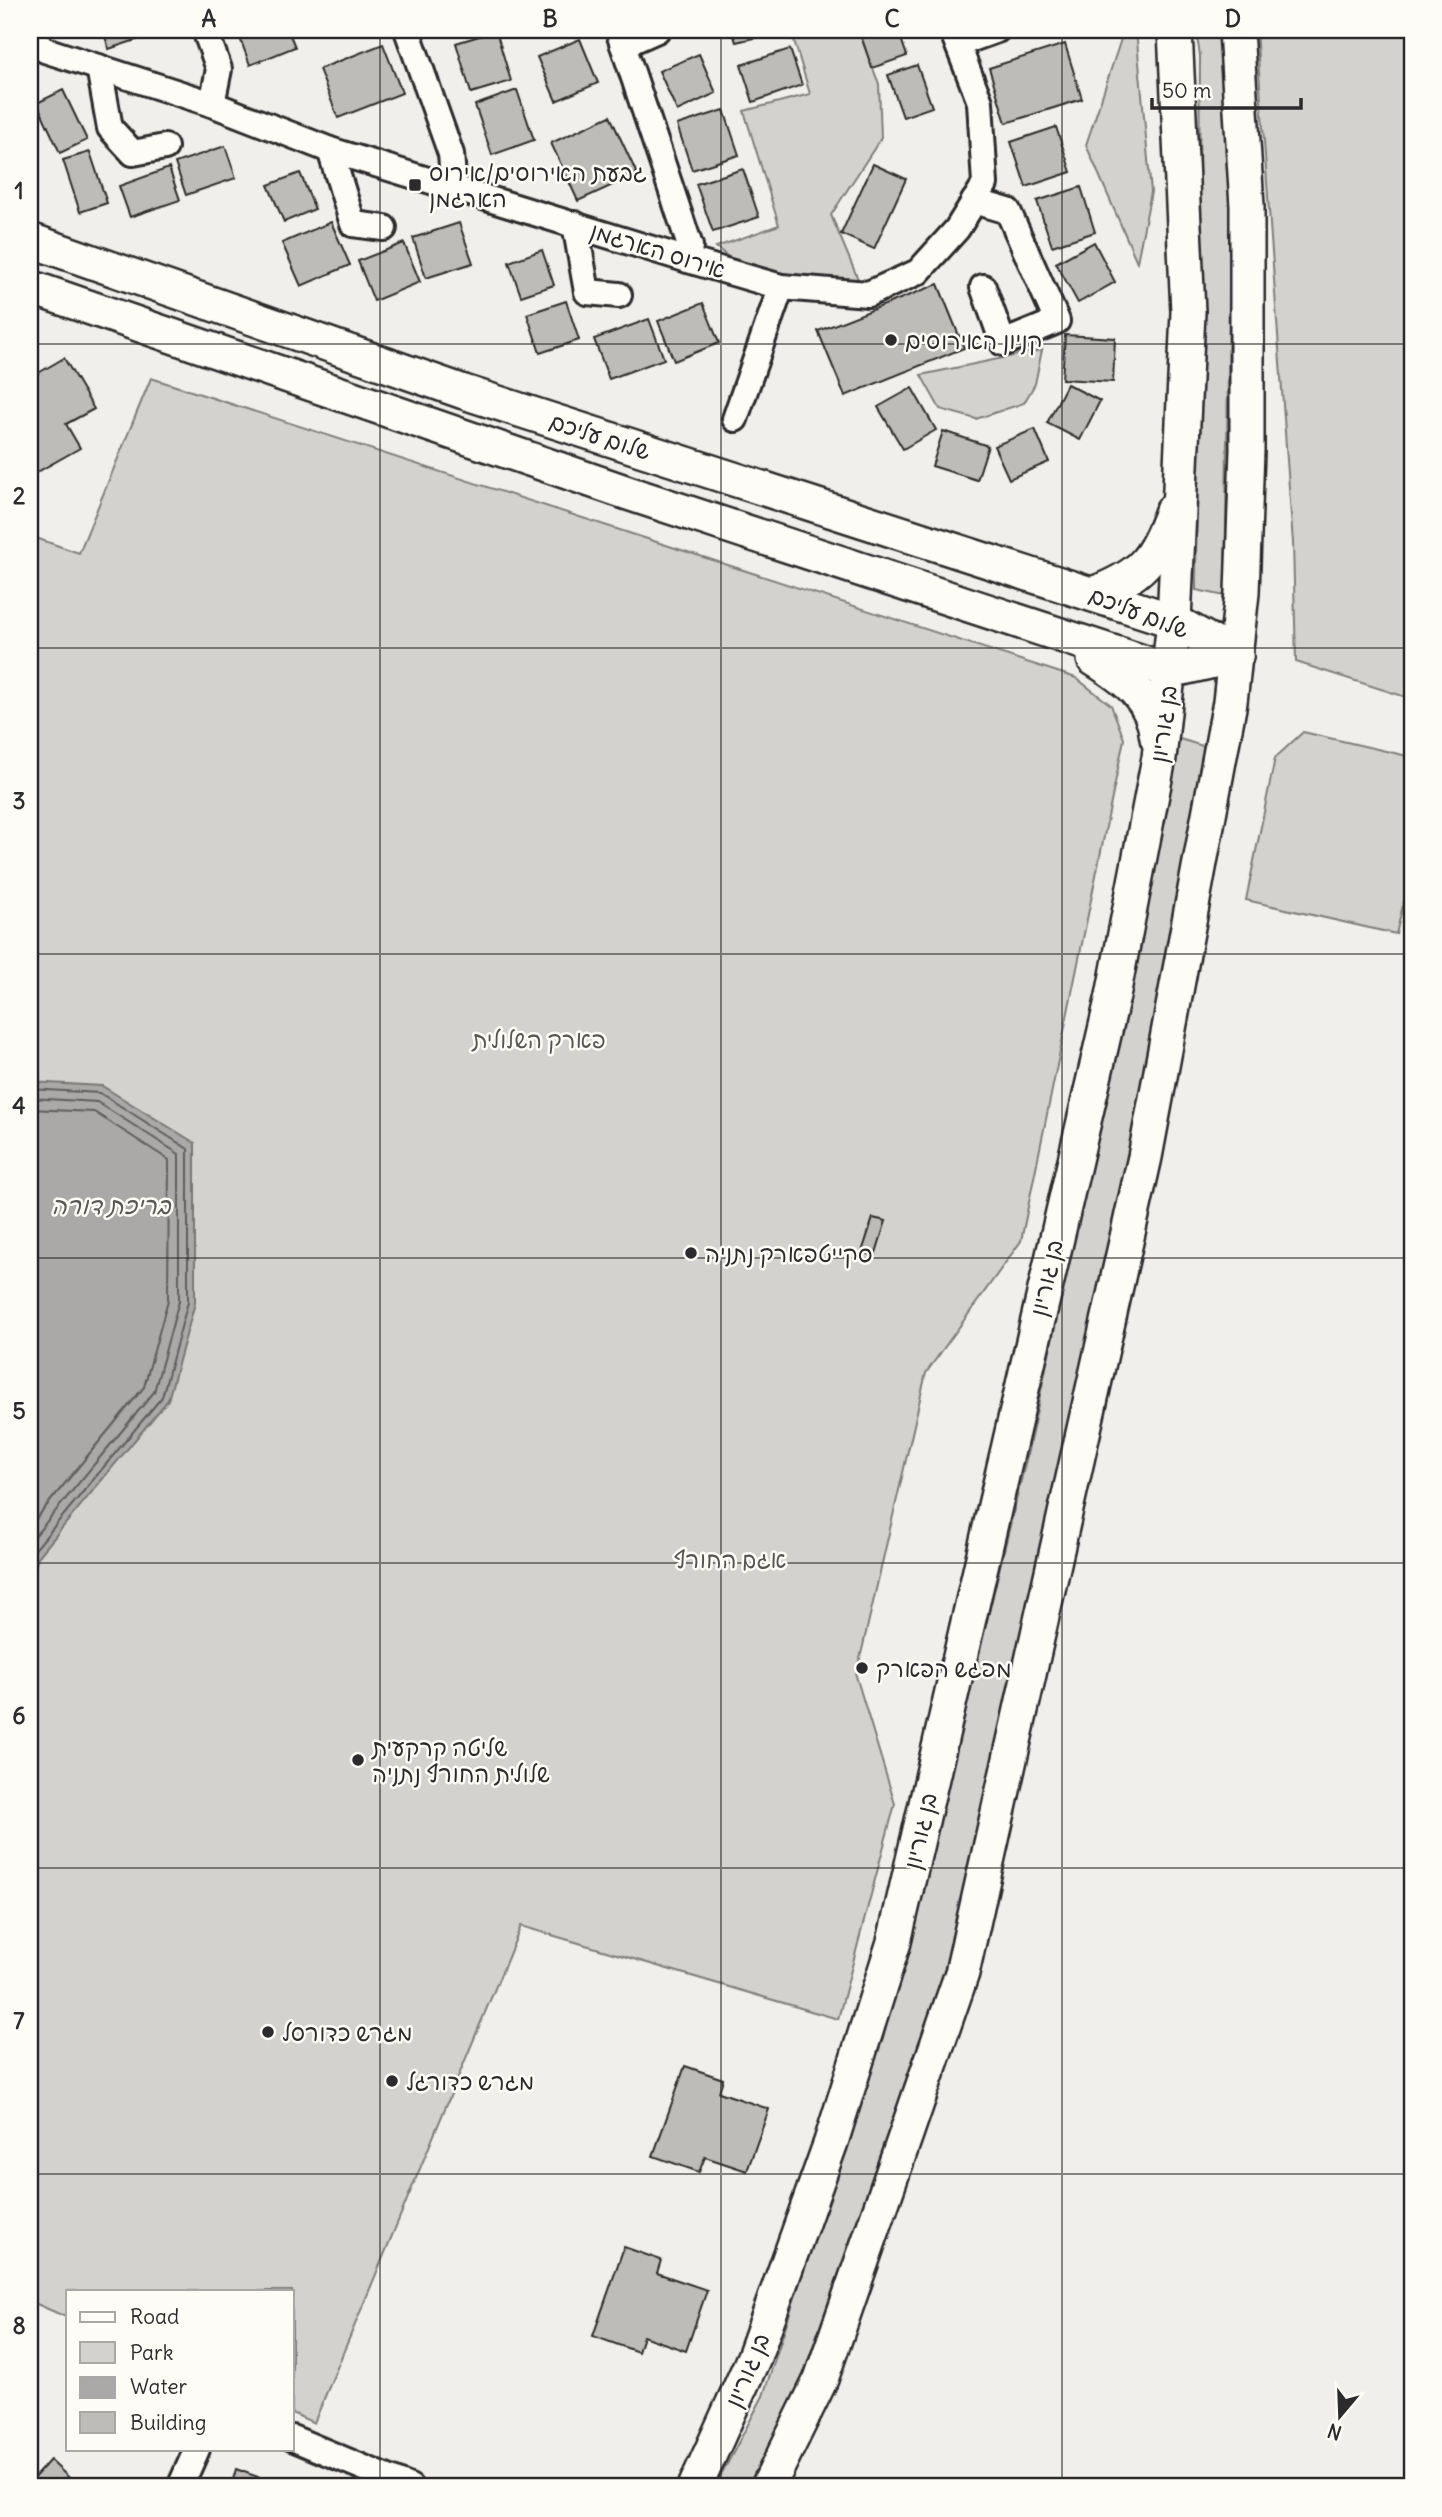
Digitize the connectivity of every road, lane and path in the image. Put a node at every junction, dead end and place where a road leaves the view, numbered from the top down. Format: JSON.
{"nodes":[{"id":1,"x":205,"y":30,"type":"edge"},
{"id":2,"x":407,"y":30,"type":"edge"},
{"id":3,"x":657,"y":30,"type":"edge"},
{"id":4,"x":1175,"y":30,"type":"edge"},
{"id":5,"x":1236,"y":30,"type":"edge"},
{"id":6,"x":993,"y":31,"type":"edge"},
{"id":7,"x":30,"y":36,"type":"edge"},
{"id":8,"x":955,"y":37,"type":"edge"},
{"id":9,"x":621,"y":38,"type":"edge"},
{"id":10,"x":99,"y":67,"type":"junction"},
{"id":11,"x":212,"y":104,"type":"junction"},
{"id":12,"x":165,"y":147,"type":"dead end"},
{"id":13,"x":330,"y":150,"type":"junction"},
{"id":14,"x":454,"y":188,"type":"junction"},
{"id":15,"x":974,"y":201,"type":"junction"},
{"id":16,"x":575,"y":224,"type":"junction"},
{"id":17,"x":384,"y":228,"type":"dead end"},
{"id":18,"x":30,"y":240,"type":"edge"},
{"id":19,"x":688,"y":260,"type":"junction"},
{"id":20,"x":30,"y":287,"type":"edge"},
{"id":21,"x":781,"y":287,"type":"junction"},
{"id":22,"x":983,"y":287,"type":"dead end"},
{"id":23,"x":619,"y":295,"type":"dead end"},
{"id":24,"x":735,"y":419,"type":"dead end"},
{"id":25,"x":1179,"y":493,"type":"junction"},
{"id":26,"x":1093,"y":594,"type":"junction"},
{"id":27,"x":1174,"y":621,"type":"junction"},
{"id":28,"x":1049,"y":632,"type":"junction"},
{"id":29,"x":1236,"y":656,"type":"junction"},
{"id":30,"x":1170,"y":671,"type":"junction"},
{"id":31,"x":1159,"y":758,"type":"junction"},
{"id":32,"x":294,"y":2439,"type":"edge"},
{"id":33,"x":197,"y":2450,"type":"edge"},
{"id":34,"x":180,"y":2487,"type":"edge"},
{"id":35,"x":410,"y":2487,"type":"edge"},
{"id":36,"x":695,"y":2487,"type":"edge"},
{"id":37,"x":768,"y":2487,"type":"edge"}],
"edges":[{"from":1,"to":11,"type":"street"},
{"from":2,"to":14,"type":"street"},
{"from":3,"to":9,"type":"street"},
{"from":4,"to":25,"type":"main road","name":"בן גוריון"},
{"from":5,"to":29,"type":"main road"},
{"from":6,"to":8,"type":"street"},
{"from":7,"to":10,"type":"street","name":"אירוס הארגמן"},
{"from":8,"to":15,"type":"street","name":"אירוס הארגמן"},
{"from":9,"to":19,"type":"street"},
{"from":10,"to":11,"type":"street","name":"אירוס הארגמן"},
{"from":10,"to":12,"type":"street"},
{"from":11,"to":13,"type":"street","name":"אירוס הארגמן"},
{"from":13,"to":14,"type":"street","name":"אירוס הארגמן"},
{"from":13,"to":17,"type":"street"},
{"from":14,"to":16,"type":"street","name":"אירוס הארגמן"},
{"from":15,"to":21,"type":"street","name":"אירוס הארגמן"},
{"from":15,"to":22,"type":"street"},
{"from":16,"to":19,"type":"street","name":"אירוס הארגמן"},
{"from":16,"to":23,"type":"street"},
{"from":18,"to":26,"type":"main road","name":"שלום עליכם"},
{"from":19,"to":21,"type":"street","name":"אירוס הארגמן"},
{"from":20,"to":28,"type":"main road","name":"שלום עליכם"},
{"from":21,"to":24,"type":"street"},
{"from":25,"to":26,"type":"main road"},
{"from":25,"to":27,"type":"main road","name":"בן גוריון"},
{"from":26,"to":27,"type":"main road","name":"שלום עליכם"},
{"from":27,"to":29,"type":"main road","name":"שלום עליכם"},
{"from":27,"to":30,"type":"main road","name":"בן גוריון"},
{"from":28,"to":30,"type":"main road","name":"שלום עליכם"},
{"from":28,"to":31,"type":"main road"},
{"from":29,"to":30,"type":"main road","name":"שלום עליכם"},
{"from":29,"to":37,"type":"main road"},
{"from":30,"to":31,"type":"main road","name":"בן גוריון"},
{"from":31,"to":36,"type":"main road","name":"בן גוריון"},
{"from":32,"to":35,"type":"street"},
{"from":33,"to":34,"type":"street"}]}
